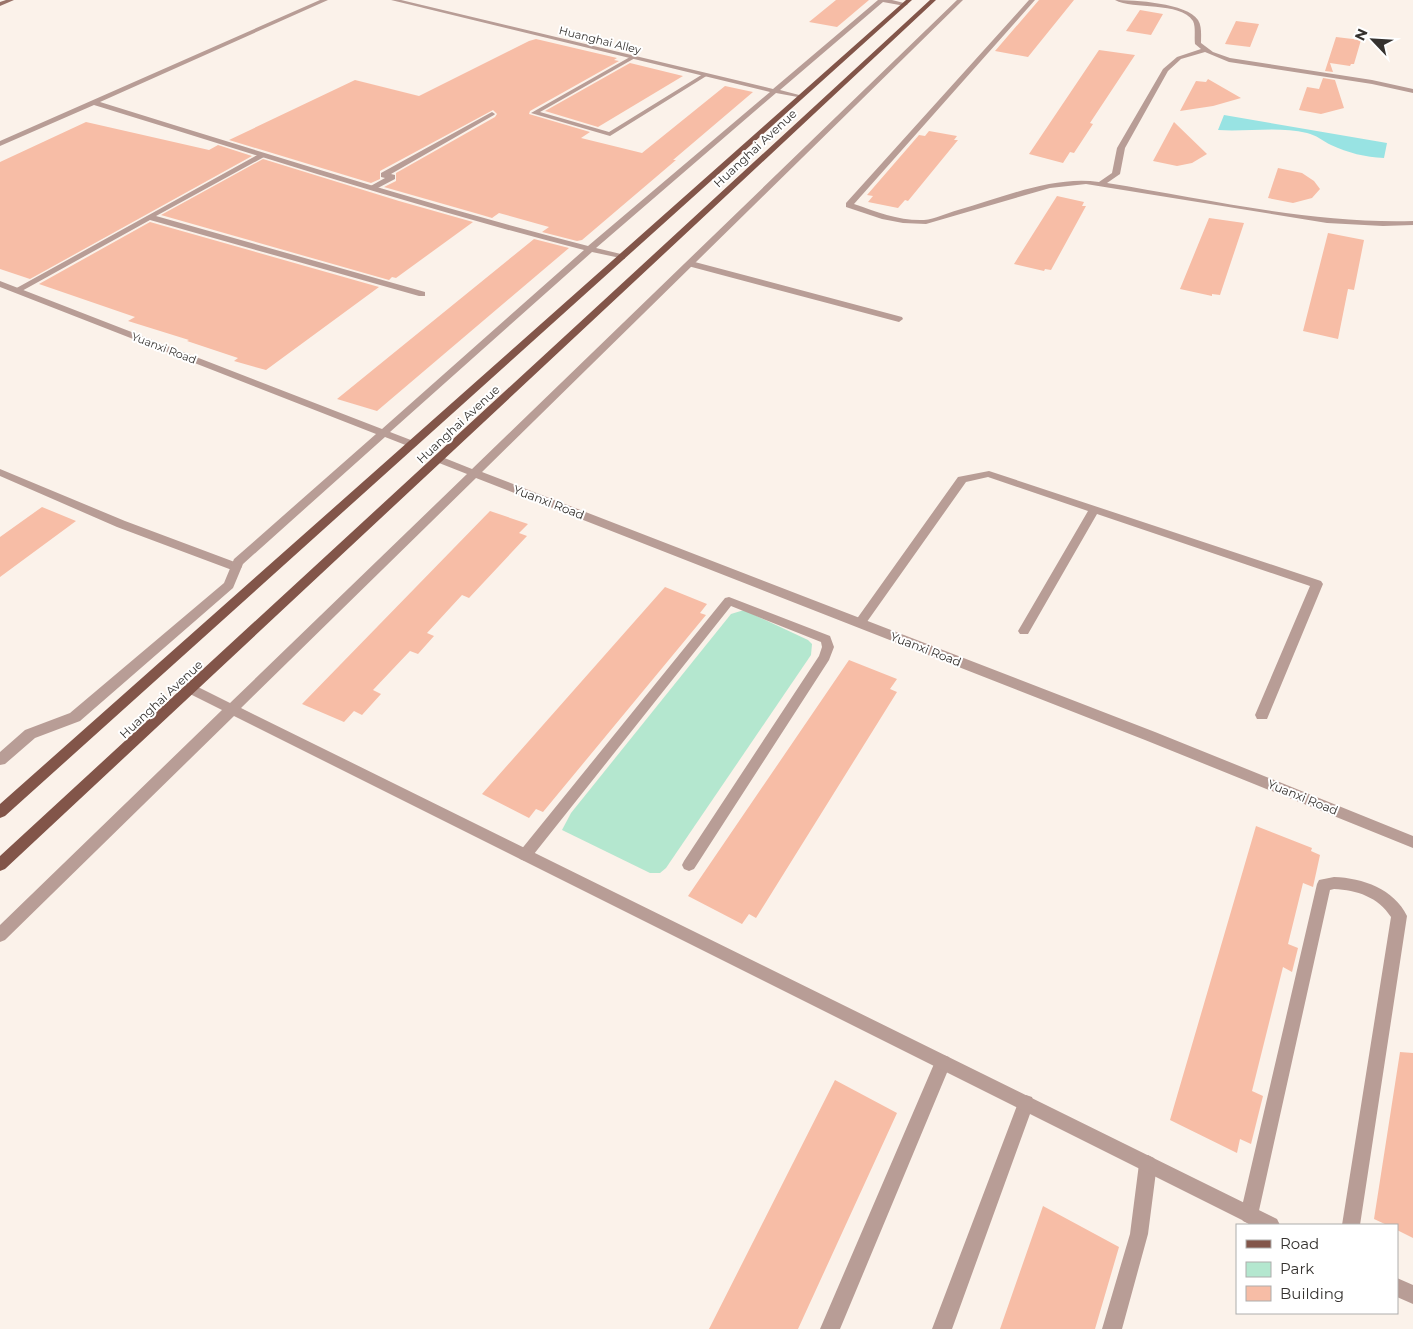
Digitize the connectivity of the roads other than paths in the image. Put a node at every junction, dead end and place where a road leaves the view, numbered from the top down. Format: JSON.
{"nodes":[{"id":1,"x":11,"y":0,"type":"edge"},
{"id":2,"x":325,"y":0,"type":"edge"},
{"id":3,"x":394,"y":0,"type":"edge"},
{"id":4,"x":882,"y":0,"type":"edge"},
{"id":5,"x":933,"y":0,"type":"edge"},
{"id":6,"x":960,"y":0,"type":"edge"},
{"id":7,"x":1032,"y":0,"type":"edge"},
{"id":8,"x":1118,"y":0,"type":"edge"},
{"id":9,"x":907,"y":2,"type":"edge"},
{"id":10,"x":0,"y":4,"type":"edge"},
{"id":11,"x":1205,"y":50,"type":"junction"},
{"id":12,"x":632,"y":58,"type":"junction"},
{"id":13,"x":705,"y":76,"type":"junction"},
{"id":14,"x":775,"y":90,"type":"junction"},
{"id":15,"x":1413,"y":91,"type":"edge"},
{"id":16,"x":801,"y":96,"type":"junction"},
{"id":17,"x":93,"y":102,"type":"junction"},
{"id":18,"x":492,"y":114,"type":"dead end"},
{"id":19,"x":0,"y":144,"type":"edge"},
{"id":20,"x":261,"y":155,"type":"junction"},
{"id":21,"x":1102,"y":183,"type":"junction"},
{"id":22,"x":372,"y":188,"type":"junction"},
{"id":23,"x":149,"y":217,"type":"junction"},
{"id":24,"x":1413,"y":223,"type":"edge"},
{"id":25,"x":591,"y":248,"type":"junction"},
{"id":26,"x":622,"y":257,"type":"junction"},
{"id":27,"x":691,"y":264,"type":"junction"},
{"id":28,"x":0,"y":284,"type":"edge"},
{"id":29,"x":17,"y":290,"type":"junction"},
{"id":30,"x":422,"y":294,"type":"dead end"},
{"id":31,"x":899,"y":319,"type":"dead end"},
{"id":32,"x":383,"y":433,"type":"junction"},
{"id":33,"x":412,"y":444,"type":"junction"},
{"id":34,"x":438,"y":460,"type":"junction"},
{"id":35,"x":0,"y":472,"type":"edge"},
{"id":36,"x":474,"y":474,"type":"junction"},
{"id":37,"x":1094,"y":509,"type":"junction"},
{"id":38,"x":236,"y":567,"type":"junction"},
{"id":39,"x":860,"y":624,"type":"junction"},
{"id":40,"x":1024,"y":632,"type":"dead end"},
{"id":41,"x":191,"y":689,"type":"junction"},
{"id":42,"x":232,"y":709,"type":"junction"},
{"id":43,"x":1262,"y":715,"type":"dead end"},
{"id":44,"x":0,"y":760,"type":"edge"},
{"id":45,"x":0,"y":812,"type":"edge"},
{"id":46,"x":1413,"y":842,"type":"edge"},
{"id":47,"x":525,"y":855,"type":"junction"},
{"id":48,"x":689,"y":865,"type":"dead end"},
{"id":49,"x":0,"y":866,"type":"edge"},
{"id":50,"x":0,"y":935,"type":"edge"},
{"id":51,"x":944,"y":1062,"type":"junction"},
{"id":52,"x":1026,"y":1103,"type":"junction"},
{"id":53,"x":1148,"y":1164,"type":"junction"},
{"id":54,"x":1250,"y":1214,"type":"junction"},
{"id":55,"x":1269,"y":1224,"type":"edge"},
{"id":56,"x":1350,"y":1224,"type":"edge"},
{"id":57,"x":1398,"y":1288,"type":"edge"},
{"id":58,"x":1413,"y":1295,"type":"edge"},
{"id":59,"x":830,"y":1329,"type":"edge"},
{"id":60,"x":942,"y":1329,"type":"edge"},
{"id":61,"x":1112,"y":1329,"type":"edge"}],
"edges":[{"from":1,"to":10,"type":"street"},
{"from":2,"to":17,"type":"street"},
{"from":3,"to":12,"type":"street","name":"Huanghai Alley"},
{"from":4,"to":9,"type":"street"},
{"from":4,"to":14,"type":"street"},
{"from":5,"to":34,"type":"main road","name":"Huanghai Avenue"},
{"from":6,"to":27,"type":"street"},
{"from":7,"to":21,"type":"street"},
{"from":8,"to":11,"type":"street"},
{"from":9,"to":16,"type":"main road","name":"Huanghai Avenue"},
{"from":11,"to":15,"type":"street"},
{"from":11,"to":21,"type":"street"},
{"from":12,"to":13,"type":"street","name":"Huanghai Alley"},
{"from":12,"to":13,"type":"street"},
{"from":13,"to":14,"type":"street","name":"Huanghai Alley"},
{"from":14,"to":16,"type":"street","name":"Huanghai Alley"},
{"from":14,"to":25,"type":"street"},
{"from":16,"to":26,"type":"main road","name":"Huanghai Avenue"},
{"from":17,"to":19,"type":"street"},
{"from":17,"to":20,"type":"street"},
{"from":18,"to":22,"type":"street"},
{"from":20,"to":22,"type":"street"},
{"from":20,"to":23,"type":"street"},
{"from":21,"to":24,"type":"street"},
{"from":22,"to":25,"type":"street"},
{"from":23,"to":29,"type":"street"},
{"from":23,"to":30,"type":"street"},
{"from":25,"to":26,"type":"street"},
{"from":25,"to":32,"type":"street"},
{"from":26,"to":33,"type":"main road","name":"Huanghai Avenue"},
{"from":27,"to":31,"type":"street"},
{"from":27,"to":36,"type":"street"},
{"from":28,"to":29,"type":"street","name":"Yuanxi Road"},
{"from":29,"to":32,"type":"street","name":"Yuanxi Road"},
{"from":32,"to":33,"type":"street","name":"Yuanxi Road"},
{"from":32,"to":38,"type":"street"},
{"from":33,"to":45,"type":"main road","name":"Huanghai Avenue"},
{"from":34,"to":36,"type":"street","name":"Yuanxi Road"},
{"from":34,"to":41,"type":"main road","name":"Huanghai Avenue"},
{"from":35,"to":38,"type":"street"},
{"from":36,"to":39,"type":"street","name":"Yuanxi Road"},
{"from":36,"to":42,"type":"street"},
{"from":37,"to":39,"type":"street"},
{"from":37,"to":40,"type":"street"},
{"from":37,"to":43,"type":"street"},
{"from":38,"to":44,"type":"street"},
{"from":39,"to":46,"type":"street","name":"Yuanxi Road"},
{"from":41,"to":42,"type":"street"},
{"from":41,"to":49,"type":"main road","name":"Huanghai Avenue"},
{"from":42,"to":47,"type":"street"},
{"from":42,"to":50,"type":"street"},
{"from":47,"to":48,"type":"street"},
{"from":47,"to":51,"type":"street"},
{"from":51,"to":52,"type":"street"},
{"from":51,"to":59,"type":"street"},
{"from":52,"to":53,"type":"street"},
{"from":52,"to":60,"type":"street"},
{"from":53,"to":54,"type":"street"},
{"from":53,"to":61,"type":"street"},
{"from":54,"to":55,"type":"street"},
{"from":54,"to":56,"type":"street"},
{"from":57,"to":58,"type":"street"}]}
